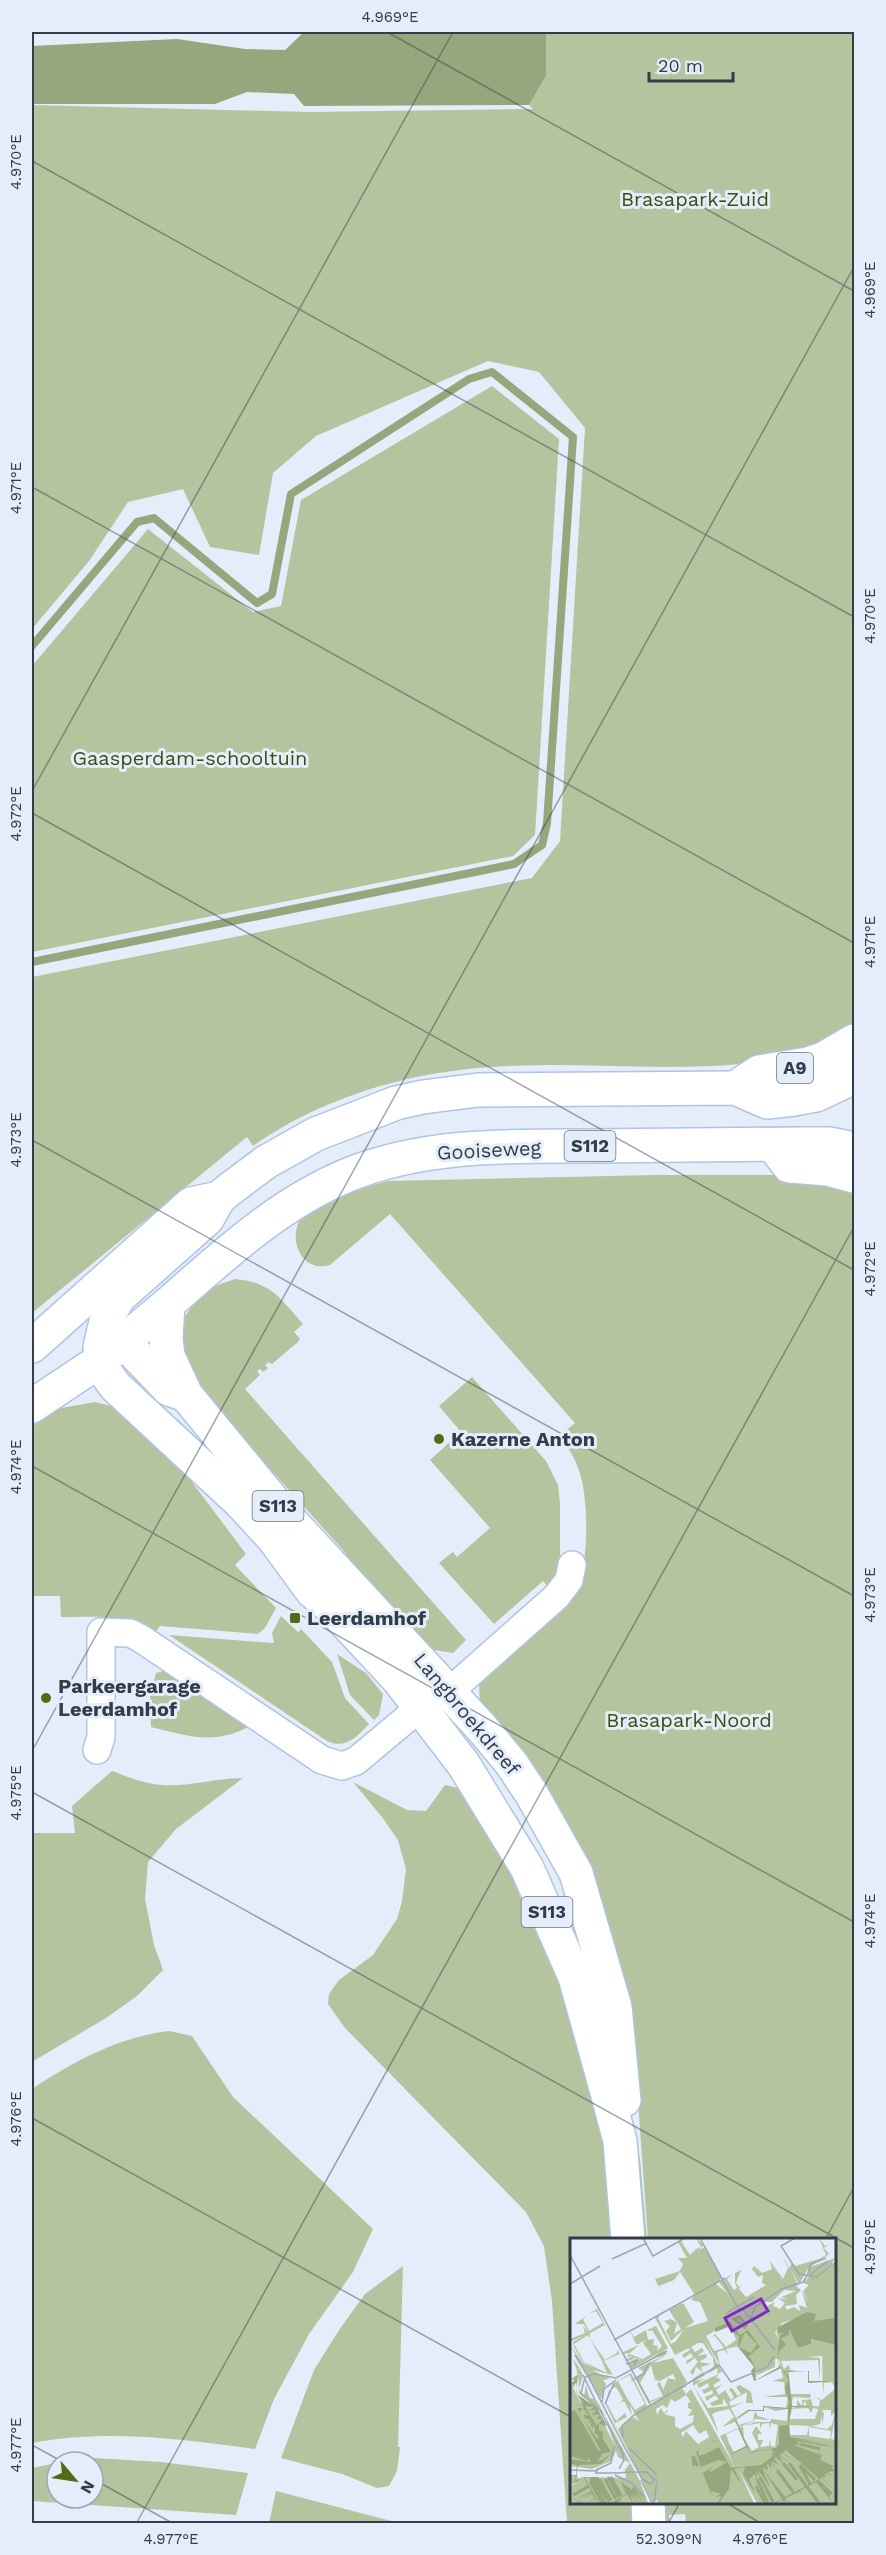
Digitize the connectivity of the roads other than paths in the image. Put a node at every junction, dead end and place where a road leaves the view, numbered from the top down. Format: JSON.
{"nodes":[{"id":1,"x":855,"y":1041,"type":"edge"},
{"id":2,"x":855,"y":1077,"type":"edge"},
{"id":3,"x":735,"y":1088,"type":"junction"},
{"id":4,"x":772,"y":1144,"type":"junction"},
{"id":5,"x":855,"y":1149,"type":"edge"},
{"id":6,"x":855,"y":1176,"type":"edge"},
{"id":7,"x":219,"y":1198,"type":"junction"},
{"id":8,"x":168,"y":1304,"type":"junction"},
{"id":9,"x":37,"y":1340,"type":"edge"},
{"id":10,"x":109,"y":1343,"type":"junction"},
{"id":11,"x":186,"y":1395,"type":"junction"},
{"id":12,"x":43,"y":1400,"type":"edge"},
{"id":13,"x":129,"y":1400,"type":"junction"},
{"id":14,"x":572,"y":1566,"type":"dead end"},
{"id":15,"x":450,"y":1691,"type":"junction"},
{"id":16,"x":422,"y":1707,"type":"junction"},
{"id":17,"x":97,"y":1750,"type":"dead end"},
{"id":18,"x":620,"y":2140,"type":"junction"},
{"id":19,"x":628,"y":2238,"type":"edge"}],
"edges":[{"from":1,"to":3,"type":"main road","number":"A9"},
{"from":2,"to":3,"type":"main road"},
{"from":3,"to":7,"type":"main road"},
{"from":4,"to":5,"type":"main road","name":"Gooiseweg","number":"S112"},
{"from":4,"to":6,"type":"main road"},
{"from":4,"to":8,"type":"main road","name":"Gooiseweg","number":"S112"},
{"from":7,"to":9,"type":"main road"},
{"from":7,"to":10,"type":"main road"},
{"from":8,"to":10,"type":"main road","number":"S112"},
{"from":8,"to":11,"type":"main road","number":"S113"},
{"from":9,"to":10,"type":"main road"},
{"from":10,"to":11,"type":"main road","name":"Langbroekdreef"},
{"from":10,"to":12,"type":"main road","number":"S112"},
{"from":10,"to":13,"type":"main road","number":"S113"},
{"from":11,"to":15,"type":"main road","name":"Langbroekdreef","number":"S113"},
{"from":12,"to":13,"type":"main road","name":"Langbroekdreef","number":"S113"},
{"from":13,"to":16,"type":"main road","name":"Langbroekdreef","number":"S113"},
{"from":14,"to":15,"type":"street"},
{"from":15,"to":16,"type":"street"},
{"from":15,"to":18,"type":"main road","name":"Langbroekdreef","number":"S113"},
{"from":16,"to":17,"type":"street"},
{"from":16,"to":18,"type":"main road","name":"Langbroekdreef","number":"S113"},
{"from":18,"to":19,"type":"main road","name":"Langbroekdreef","number":"S113"}]}
